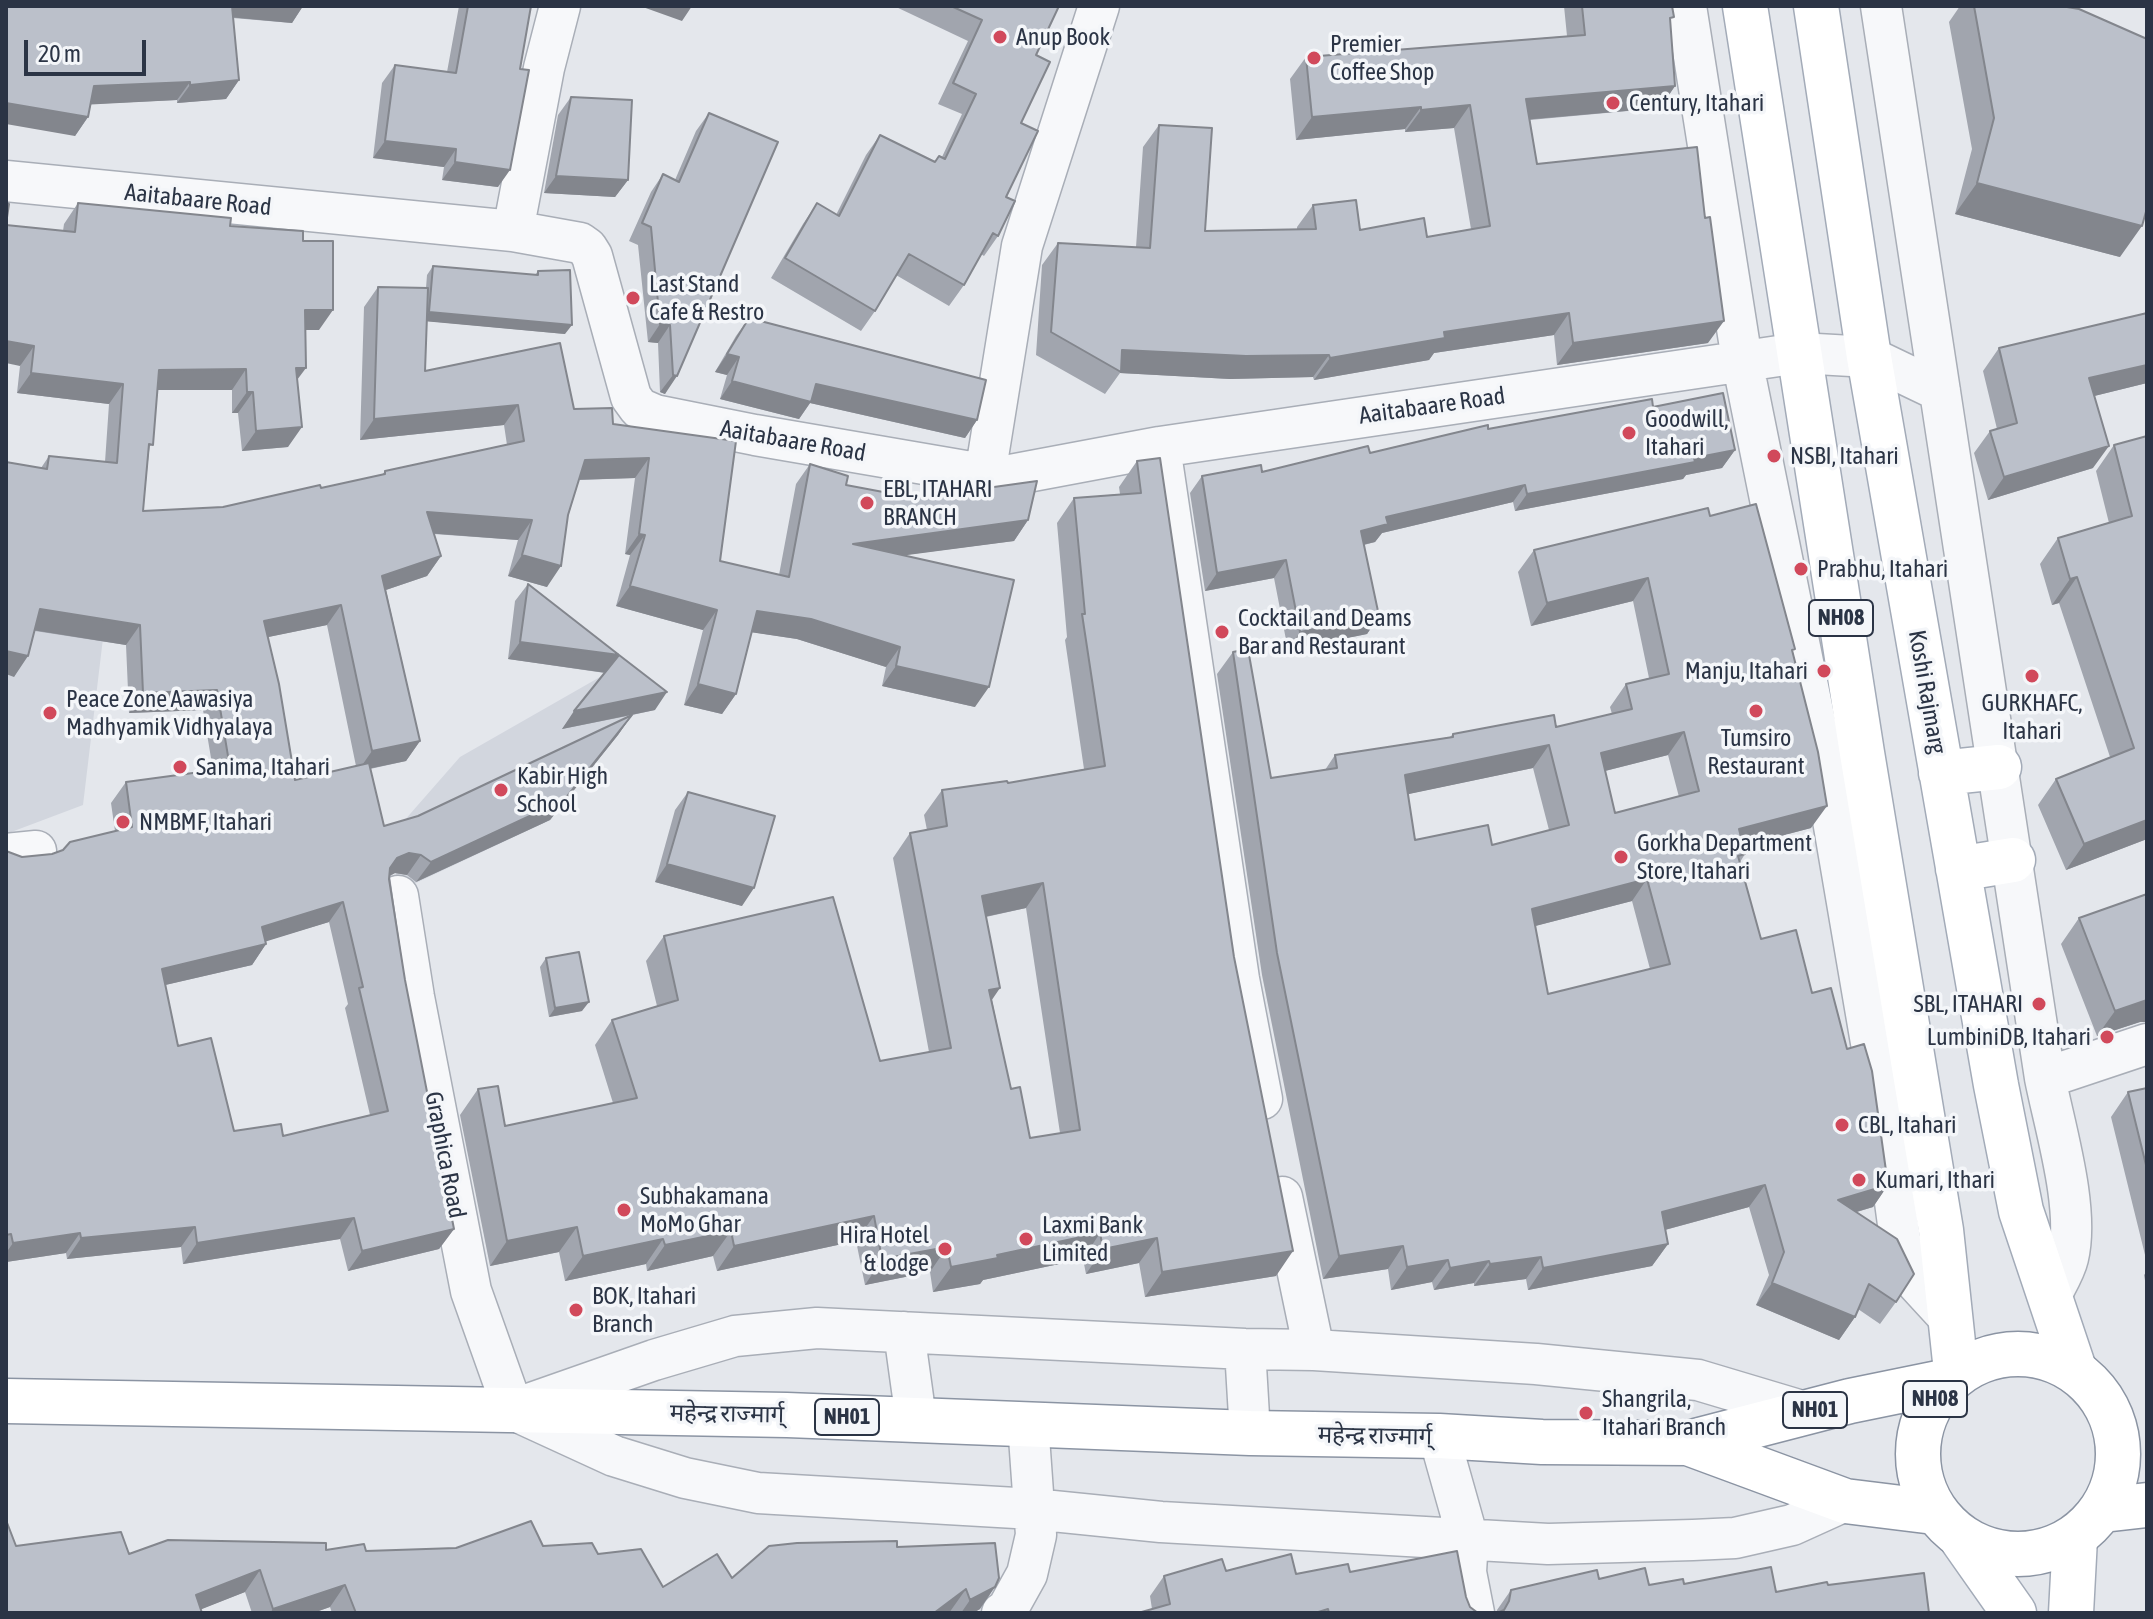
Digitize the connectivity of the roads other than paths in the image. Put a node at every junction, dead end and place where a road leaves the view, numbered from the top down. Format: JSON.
{"nodes":[{"id":1,"x":560,"y":6,"type":"edge"},
{"id":2,"x":1099,"y":6,"type":"edge"},
{"id":3,"x":1686,"y":6,"type":"edge"},
{"id":4,"x":1745,"y":6,"type":"edge"},
{"id":5,"x":1816,"y":6,"type":"edge"},
{"id":6,"x":1881,"y":6,"type":"edge"},
{"id":7,"x":6,"y":181,"type":"edge"},
{"id":8,"x":513,"y":231,"type":"junction"},
{"id":9,"x":1799,"y":353,"type":"junction"},
{"id":10,"x":1869,"y":357,"type":"junction"},
{"id":11,"x":1742,"y":360,"type":"junction"},
{"id":12,"x":1940,"y":391,"type":"junction"},
{"id":13,"x":1160,"y":447,"type":"junction"},
{"id":14,"x":985,"y":475,"type":"junction"},
{"id":15,"x":1999,"y":767,"type":"junction"},
{"id":16,"x":1941,"y":773,"type":"junction"},
{"id":17,"x":2013,"y":860,"type":"junction"},
{"id":18,"x":1958,"y":869,"type":"junction"},
{"id":19,"x":398,"y":896,"type":"dead end"},
{"id":20,"x":2147,"y":1044,"type":"edge"},
{"id":21,"x":2045,"y":1078,"type":"junction"},
{"id":22,"x":2050,"y":1297,"type":"junction"},
{"id":23,"x":1951,"y":1320,"type":"junction"},
{"id":24,"x":904,"y":1332,"type":"junction"},
{"id":25,"x":1245,"y":1349,"type":"junction"},
{"id":26,"x":1314,"y":1350,"type":"junction"},
{"id":27,"x":1950,"y":1377,"type":"junction"},
{"id":28,"x":2088,"y":1383,"type":"junction"},
{"id":29,"x":6,"y":1401,"type":"edge"},
{"id":30,"x":513,"y":1409,"type":"junction"},
{"id":31,"x":1805,"y":1412,"type":"junction"},
{"id":32,"x":2147,"y":1412,"type":"edge"},
{"id":33,"x":916,"y":1419,"type":"junction"},
{"id":34,"x":1028,"y":1423,"type":"junction"},
{"id":35,"x":1250,"y":1433,"type":"junction"},
{"id":36,"x":1439,"y":1436,"type":"junction"},
{"id":37,"x":1688,"y":1443,"type":"junction"},
{"id":38,"x":1845,"y":1501,"type":"junction"},
{"id":39,"x":2147,"y":1505,"type":"edge"},
{"id":40,"x":1033,"y":1509,"type":"junction"},
{"id":41,"x":2089,"y":1524,"type":"junction"},
{"id":42,"x":1948,"y":1525,"type":"junction"},
{"id":43,"x":1468,"y":1539,"type":"junction"},
{"id":44,"x":1002,"y":1613,"type":"edge"},
{"id":45,"x":1474,"y":1613,"type":"edge"},
{"id":46,"x":2014,"y":1613,"type":"edge"},
{"id":47,"x":2071,"y":1613,"type":"edge"}],
"edges":[{"from":1,"to":8,"type":"street"},
{"from":2,"to":14,"type":"street"},
{"from":3,"to":11,"type":"street"},
{"from":4,"to":9,"type":"main road","number":"NH08"},
{"from":5,"to":10,"type":"main road","name":"Koshi Rajmarg"},
{"from":6,"to":12,"type":"street"},
{"from":7,"to":8,"type":"street","name":"Aaitabaare Road"},
{"from":8,"to":14,"type":"street","name":"Aaitabaare Road"},
{"from":9,"to":10,"type":"street","name":"Aaitabaare Road"},
{"from":9,"to":11,"type":"street","name":"Aaitabaare Road"},
{"from":9,"to":23,"type":"main road","number":"NH08"},
{"from":10,"to":12,"type":"street"},
{"from":10,"to":16,"type":"main road","name":"Koshi Rajmarg"},
{"from":11,"to":13,"type":"street","name":"Aaitabaare Road"},
{"from":11,"to":23,"type":"street"},
{"from":12,"to":15,"type":"street"},
{"from":13,"to":14,"type":"street","name":"Aaitabaare Road"},
{"from":13,"to":26,"type":"street"},
{"from":15,"to":16,"type":"main road"},
{"from":15,"to":17,"type":"street"},
{"from":16,"to":18,"type":"main road","name":"Koshi Rajmarg"},
{"from":17,"to":18,"type":"main road"},
{"from":17,"to":21,"type":"street"},
{"from":18,"to":22,"type":"main road","name":"Koshi Rajmarg"},
{"from":19,"to":30,"type":"street","name":"Graphica Road"},
{"from":20,"to":21,"type":"street"},
{"from":21,"to":22,"type":"street"},
{"from":22,"to":28,"type":"main road","name":"Koshi Rajmarg"},
{"from":23,"to":27,"type":"main road","number":"NH08"},
{"from":24,"to":25,"type":"street"},
{"from":24,"to":30,"type":"street"},
{"from":24,"to":33,"type":"street"},
{"from":25,"to":26,"type":"street"},
{"from":25,"to":35,"type":"street"},
{"from":26,"to":31,"type":"street"},
{"from":27,"to":28,"type":"main road","number":"NH08"},
{"from":27,"to":31,"type":"main road","name":"महेन्द्र राज्मार्ग्","number":"NH01"},
{"from":27,"to":42,"type":"main road","number":"NH08"},
{"from":28,"to":32,"type":"main road"},
{"from":28,"to":41,"type":"main road"},
{"from":29,"to":30,"type":"main road","name":"महेन्द्र राज्मार्ग्","number":"NH01"},
{"from":30,"to":33,"type":"main road","name":"महेन्द्र राज्मार्ग्","number":"NH01"},
{"from":30,"to":40,"type":"street"},
{"from":31,"to":37,"type":"main road","name":"महेन्द्र राज्मार्ग्","number":"NH01"},
{"from":33,"to":34,"type":"main road","name":"महेन्द्र राज्मार्ग्","number":"NH01"},
{"from":34,"to":35,"type":"main road","name":"महेन्द्र राज्मार्ग्","number":"NH01"},
{"from":34,"to":40,"type":"street"},
{"from":35,"to":36,"type":"main road","name":"महेन्द्र राज्मार्ग्","number":"NH01"},
{"from":36,"to":37,"type":"main road","name":"महेन्द्र राज्मार्ग्","number":"NH01"},
{"from":36,"to":43,"type":"street"},
{"from":37,"to":38,"type":"main road","name":"महेन्द्र राज्मार्ग्","number":"NH01"},
{"from":38,"to":42,"type":"main road","name":"महेन्द्र राज्मार्ग्","number":"NH01"},
{"from":38,"to":43,"type":"street"},
{"from":39,"to":41,"type":"main road"},
{"from":40,"to":43,"type":"street"},
{"from":40,"to":44,"type":"street"},
{"from":41,"to":42,"type":"main road"},
{"from":41,"to":47,"type":"main road"},
{"from":42,"to":46,"type":"main road","number":"NH08"},
{"from":43,"to":45,"type":"street"}]}
